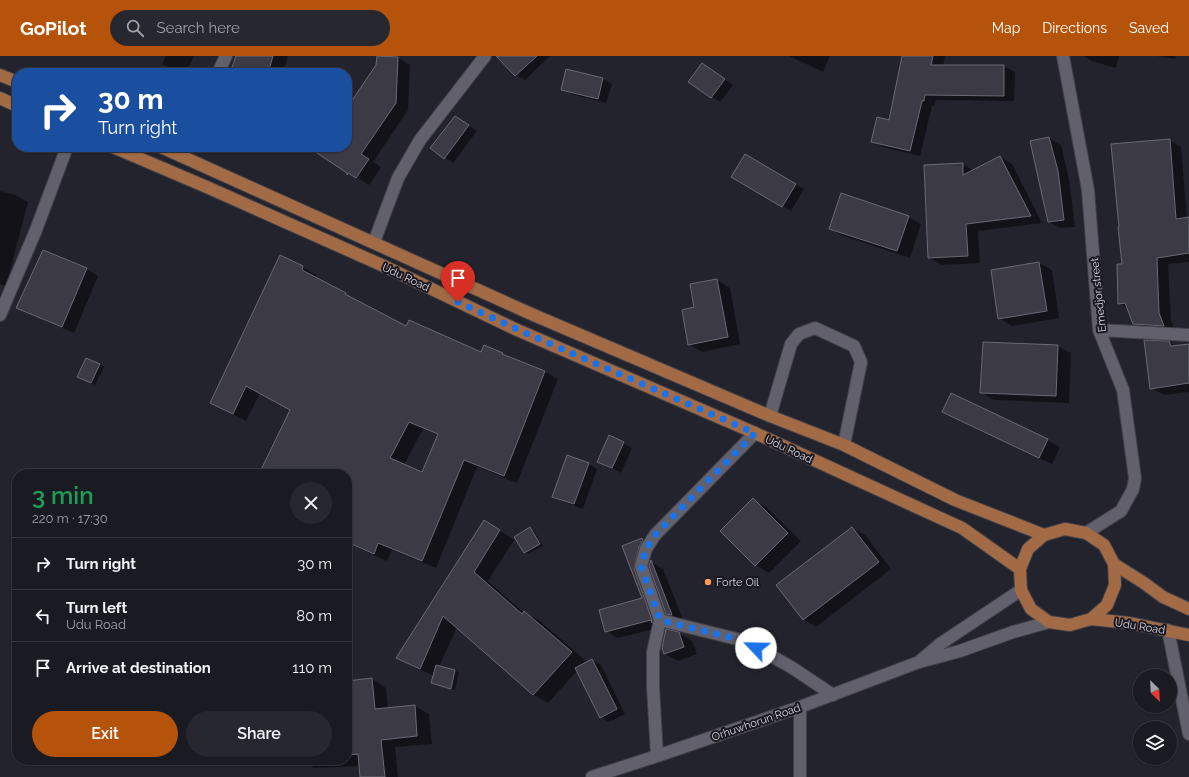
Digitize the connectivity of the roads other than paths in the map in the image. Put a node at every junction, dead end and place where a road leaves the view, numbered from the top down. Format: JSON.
{"nodes":[{"id":1,"x":226,"y":56,"type":"edge"},
{"id":2,"x":485,"y":56,"type":"edge"},
{"id":3,"x":1063,"y":56,"type":"edge"},
{"id":4,"x":220,"y":68,"type":"edge"},
{"id":5,"x":0,"y":75,"type":"edge"},
{"id":6,"x":12,"y":80,"type":"edge"},
{"id":7,"x":0,"y":98,"type":"edge"},
{"id":8,"x":12,"y":104,"type":"edge"},
{"id":9,"x":65,"y":152,"type":"edge"},
{"id":10,"x":125,"y":152,"type":"edge"},
{"id":11,"x":184,"y":152,"type":"edge"},
{"id":12,"x":374,"y":242,"type":"junction"},
{"id":13,"x":0,"y":315,"type":"edge"},
{"id":14,"x":1099,"y":330,"type":"junction"},
{"id":15,"x":1189,"y":335,"type":"edge"},
{"id":16,"x":770,"y":416,"type":"junction"},
{"id":17,"x":755,"y":433,"type":"junction"},
{"id":18,"x":844,"y":445,"type":"junction"},
{"id":19,"x":1086,"y":533,"type":"junction"},
{"id":20,"x":1044,"y":535,"type":"junction"},
{"id":21,"x":1114,"y":564,"type":"junction"},
{"id":22,"x":1020,"y":569,"type":"junction"},
{"id":23,"x":1021,"y":590,"type":"junction"},
{"id":24,"x":1189,"y":609,"type":"edge"},
{"id":25,"x":1091,"y":619,"type":"junction"},
{"id":26,"x":660,"y":620,"type":"junction"},
{"id":27,"x":1049,"y":622,"type":"junction"},
{"id":28,"x":1168,"y":630,"type":"junction"},
{"id":29,"x":1189,"y":635,"type":"edge"},
{"id":30,"x":919,"y":662,"type":"junction"},
{"id":31,"x":833,"y":695,"type":"junction"},
{"id":32,"x":800,"y":707,"type":"junction"},
{"id":33,"x":1189,"y":734,"type":"edge"},
{"id":34,"x":657,"y":756,"type":"junction"},
{"id":35,"x":592,"y":777,"type":"edge"},
{"id":36,"x":800,"y":777,"type":"edge"}],
"edges":[{"from":1,"to":4,"type":"street"},
{"from":2,"to":12,"type":"street"},
{"from":3,"to":14,"type":"street","name":"Emedjor street"},
{"from":5,"to":6,"type":"main road"},
{"from":7,"to":8,"type":"main road"},
{"from":9,"to":13,"type":"street"},
{"from":10,"to":17,"type":"main road","name":"Udu Road"},
{"from":11,"to":12,"type":"main road","name":"Udu Road"},
{"from":12,"to":16,"type":"main road","name":"Udu Road"},
{"from":14,"to":15,"type":"street"},
{"from":14,"to":19,"type":"street","name":"Emedjor street"},
{"from":16,"to":18,"type":"main road","name":"Udu Road"},
{"from":16,"to":18,"type":"street"},
{"from":17,"to":22,"type":"main road","name":"Udu Road"},
{"from":17,"to":26,"type":"street"},
{"from":18,"to":20,"type":"main road","name":"Udu Road"},
{"from":19,"to":20,"type":"main road"},
{"from":19,"to":21,"type":"main road"},
{"from":20,"to":22,"type":"main road"},
{"from":21,"to":24,"type":"main road"},
{"from":21,"to":25,"type":"main road"},
{"from":22,"to":23,"type":"main road"},
{"from":23,"to":27,"type":"main road"},
{"from":23,"to":30,"type":"street","name":"Orhuwhorun Road"},
{"from":25,"to":27,"type":"main road"},
{"from":25,"to":28,"type":"main road","name":"Udu Road"},
{"from":26,"to":31,"type":"street"},
{"from":26,"to":34,"type":"street"},
{"from":27,"to":30,"type":"street","name":"Orhuwhorun Road"},
{"from":28,"to":29,"type":"main road","name":"Udu Road"},
{"from":28,"to":33,"type":"street"},
{"from":30,"to":31,"type":"street","name":"Orhuwhorun Road"},
{"from":31,"to":32,"type":"street","name":"Orhuwhorun Road"},
{"from":32,"to":34,"type":"street","name":"Orhuwhorun Road"},
{"from":32,"to":36,"type":"street"},
{"from":34,"to":35,"type":"street","name":"Orhuwhorun Road"}]}
